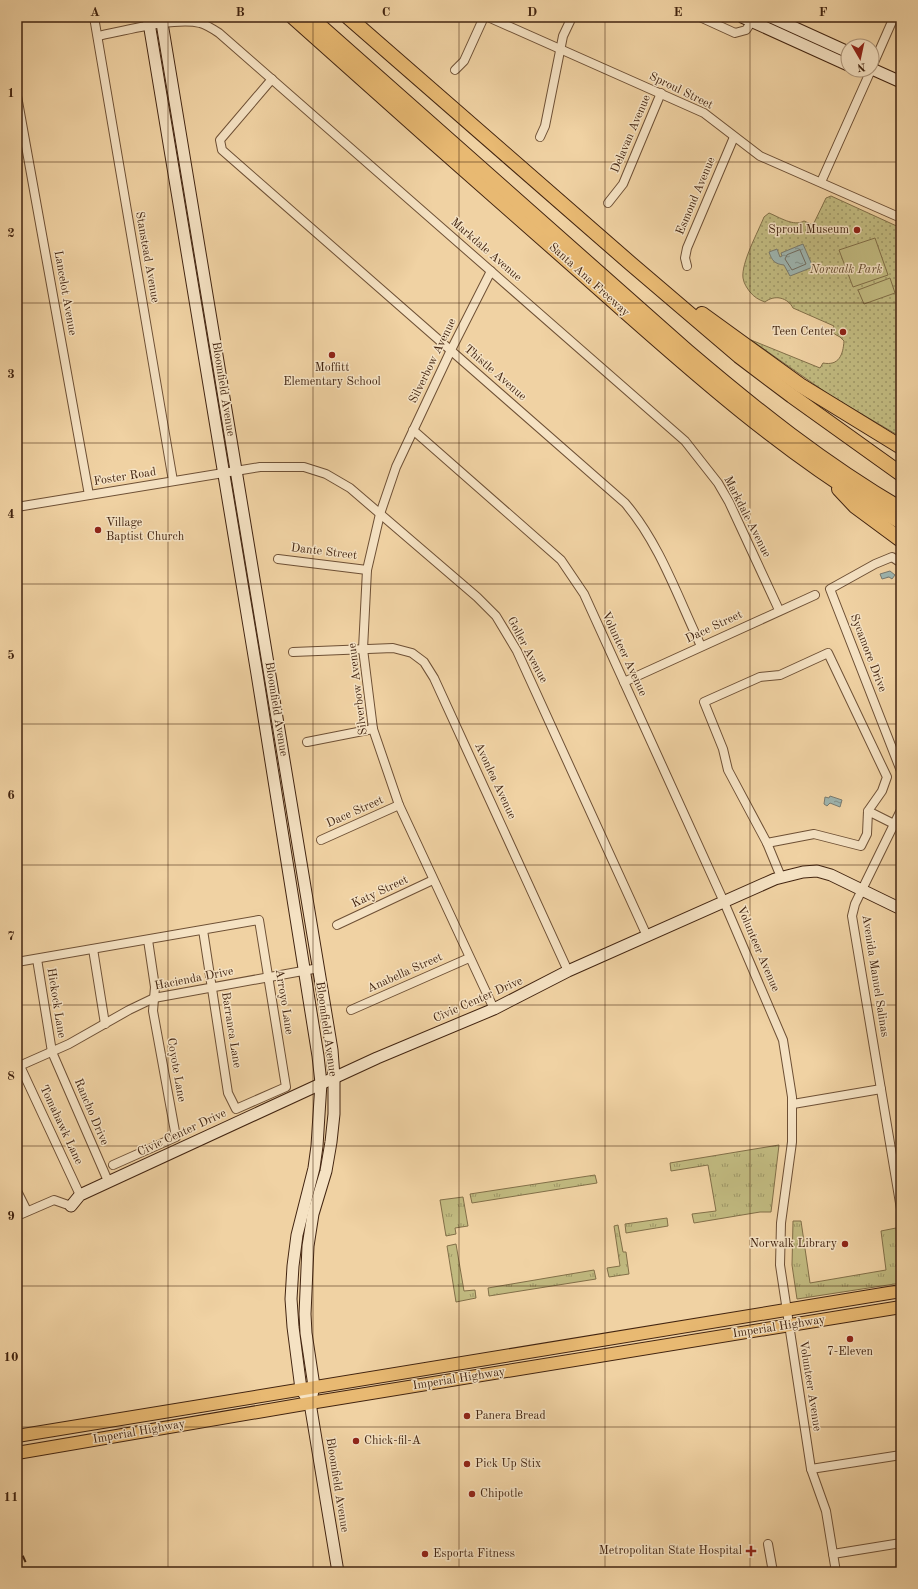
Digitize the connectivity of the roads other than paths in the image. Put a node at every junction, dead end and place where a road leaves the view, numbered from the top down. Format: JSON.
{"nodes":[{"id":1,"x":94,"y":17,"type":"edge"},
{"id":2,"x":293,"y":17,"type":"edge"},
{"id":3,"x":310,"y":17,"type":"edge"},
{"id":4,"x":348,"y":17,"type":"edge"},
{"id":5,"x":484,"y":17,"type":"edge"},
{"id":6,"x":488,"y":17,"type":"edge"},
{"id":7,"x":572,"y":17,"type":"edge"},
{"id":8,"x":700,"y":17,"type":"edge"},
{"id":9,"x":771,"y":17,"type":"edge"},
{"id":10,"x":894,"y":17,"type":"edge"},
{"id":11,"x":747,"y":19,"type":"edge"},
{"id":12,"x":162,"y":21,"type":"edge"},
{"id":13,"x":149,"y":22,"type":"edge"},
{"id":14,"x":98,"y":36,"type":"junction"},
{"id":15,"x":840,"y":48,"type":"edge"},
{"id":16,"x":880,"y":49,"type":"edge"},
{"id":17,"x":560,"y":50,"type":"junction"},
{"id":18,"x":840,"y":61,"type":"edge"},
{"id":19,"x":455,"y":70,"type":"dead end"},
{"id":20,"x":880,"y":72,"type":"edge"},
{"id":21,"x":868,"y":78,"type":"edge"},
{"id":22,"x":272,"y":79,"type":"junction"},
{"id":23,"x":901,"y":82,"type":"edge"},
{"id":24,"x":661,"y":93,"type":"junction"},
{"id":25,"x":17,"y":96,"type":"edge"},
{"id":26,"x":540,"y":137,"type":"dead end"},
{"id":27,"x":734,"y":137,"type":"junction"},
{"id":28,"x":821,"y":182,"type":"junction"},
{"id":29,"x":608,"y":203,"type":"dead end"},
{"id":30,"x":901,"y":218,"type":"edge"},
{"id":31,"x":630,"y":263,"type":"junction"},
{"id":32,"x":687,"y":266,"type":"dead end"},
{"id":33,"x":491,"y":271,"type":"junction"},
{"id":34,"x":451,"y":350,"type":"junction"},
{"id":35,"x":223,"y":388,"type":"junction"},
{"id":36,"x":210,"y":390,"type":"junction"},
{"id":37,"x":413,"y":430,"type":"junction"},
{"id":38,"x":901,"y":447,"type":"edge"},
{"id":39,"x":237,"y":471,"type":"junction"},
{"id":40,"x":223,"y":473,"type":"junction"},
{"id":41,"x":824,"y":473,"type":"junction"},
{"id":42,"x":901,"y":474,"type":"edge"},
{"id":43,"x":173,"y":481,"type":"junction"},
{"id":44,"x":89,"y":495,"type":"junction"},
{"id":45,"x":17,"y":507,"type":"edge"},
{"id":46,"x":901,"y":509,"type":"edge"},
{"id":47,"x":380,"y":514,"type":"junction"},
{"id":48,"x":901,"y":522,"type":"edge"},
{"id":49,"x":901,"y":540,"type":"edge"},
{"id":50,"x":250,"y":556,"type":"junction"},
{"id":51,"x":238,"y":557,"type":"junction"},
{"id":52,"x":278,"y":559,"type":"dead end"},
{"id":53,"x":901,"y":563,"type":"edge"},
{"id":54,"x":367,"y":570,"type":"junction"},
{"id":55,"x":815,"y":595,"type":"dead end"},
{"id":56,"x":779,"y":610,"type":"junction"},
{"id":57,"x":701,"y":646,"type":"junction"},
{"id":58,"x":363,"y":649,"type":"junction"},
{"id":59,"x":293,"y":652,"type":"dead end"},
{"id":60,"x":266,"y":653,"type":"junction"},
{"id":61,"x":254,"y":655,"type":"junction"},
{"id":62,"x":624,"y":682,"type":"junction"},
{"id":63,"x":372,"y":729,"type":"junction"},
{"id":64,"x":307,"y":742,"type":"dead end"},
{"id":65,"x":901,"y":771,"type":"edge"},
{"id":66,"x":399,"y":805,"type":"junction"},
{"id":67,"x":901,"y":810,"type":"edge"},
{"id":68,"x":868,"y":811,"type":"junction"},
{"id":69,"x":894,"y":824,"type":"junction"},
{"id":70,"x":321,"y":840,"type":"dead end"},
{"id":71,"x":767,"y":843,"type":"junction"},
{"id":72,"x":781,"y":877,"type":"junction"},
{"id":73,"x":433,"y":880,"type":"junction"},
{"id":74,"x":862,"y":890,"type":"junction"},
{"id":75,"x":724,"y":902,"type":"junction"},
{"id":76,"x":308,"y":904,"type":"junction"},
{"id":77,"x":293,"y":905,"type":"junction"},
{"id":78,"x":901,"y":909,"type":"edge"},
{"id":79,"x":337,"y":925,"type":"dead end"},
{"id":80,"x":203,"y":930,"type":"junction"},
{"id":81,"x":647,"y":936,"type":"junction"},
{"id":82,"x":148,"y":940,"type":"junction"},
{"id":83,"x":93,"y":949,"type":"junction"},
{"id":84,"x":469,"y":958,"type":"junction"},
{"id":85,"x":37,"y":959,"type":"junction"},
{"id":86,"x":17,"y":962,"type":"edge"},
{"id":87,"x":319,"y":968,"type":"junction"},
{"id":88,"x":304,"y":970,"type":"junction"},
{"id":89,"x":568,"y":971,"type":"junction"},
{"id":90,"x":268,"y":978,"type":"junction"},
{"id":91,"x":212,"y":987,"type":"junction"},
{"id":92,"x":154,"y":998,"type":"junction"},
{"id":93,"x":494,"y":1009,"type":"junction"},
{"id":94,"x":351,"y":1010,"type":"dead end"},
{"id":95,"x":105,"y":1024,"type":"junction"},
{"id":96,"x":52,"y":1052,"type":"junction"},
{"id":97,"x":18,"y":1067,"type":"edge"},
{"id":98,"x":334,"y":1077,"type":"junction"},
{"id":99,"x":321,"y":1083,"type":"junction"},
{"id":100,"x":881,"y":1089,"type":"junction"},
{"id":101,"x":792,"y":1104,"type":"junction"},
{"id":102,"x":236,"y":1109,"type":"joint"},
{"id":103,"x":113,"y":1165,"type":"dead end"},
{"id":104,"x":108,"y":1182,"type":"junction"},
{"id":105,"x":17,"y":1191,"type":"edge"},
{"id":106,"x":80,"y":1195,"type":"junction"},
{"id":107,"x":304,"y":1203,"type":"junction"},
{"id":108,"x":71,"y":1206,"type":"joint"},
{"id":109,"x":316,"y":1207,"type":"junction"},
{"id":110,"x":901,"y":1209,"type":"edge"},
{"id":111,"x":27,"y":1211,"type":"junction"},
{"id":112,"x":17,"y":1216,"type":"edge"},
{"id":113,"x":296,"y":1241,"type":"junction"},
{"id":114,"x":901,"y":1291,"type":"edge"},
{"id":115,"x":901,"y":1307,"type":"edge"},
{"id":116,"x":786,"y":1310,"type":"junction"},
{"id":117,"x":305,"y":1314,"type":"junction"},
{"id":118,"x":728,"y":1319,"type":"junction"},
{"id":119,"x":789,"y":1325,"type":"junction"},
{"id":120,"x":672,"y":1328,"type":"junction"},
{"id":121,"x":673,"y":1344,"type":"junction"},
{"id":122,"x":596,"y":1357,"type":"junction"},
{"id":123,"x":450,"y":1364,"type":"junction"},
{"id":124,"x":314,"y":1386,"type":"junction"},
{"id":125,"x":301,"y":1389,"type":"junction"},
{"id":126,"x":378,"y":1392,"type":"junction"},
{"id":127,"x":310,"y":1403,"type":"junction"},
{"id":128,"x":17,"y":1436,"type":"edge"},
{"id":129,"x":17,"y":1452,"type":"edge"},
{"id":130,"x":901,"y":1455,"type":"edge"},
{"id":131,"x":811,"y":1469,"type":"junction"},
{"id":132,"x":901,"y":1543,"type":"edge"},
{"id":133,"x":768,"y":1544,"type":"dead end"},
{"id":134,"x":833,"y":1554,"type":"junction"},
{"id":135,"x":338,"y":1572,"type":"edge"},
{"id":136,"x":773,"y":1572,"type":"edge"},
{"id":137,"x":836,"y":1572,"type":"edge"}],
"edges":[{"from":1,"to":14,"type":"street","name":"Stanstead Avenue"},
{"from":2,"to":41,"type":"highway","name":"Santa Ana Freeway"},
{"from":3,"to":46,"type":"highway"},
{"from":4,"to":31,"type":"highway"},
{"from":5,"to":19,"type":"street"},
{"from":6,"to":17,"type":"street","name":"Sproul Street"},
{"from":7,"to":17,"type":"street"},
{"from":8,"to":11,"type":"street"},
{"from":9,"to":15,"type":"main road"},
{"from":10,"to":16,"type":"street"},
{"from":11,"to":18,"type":"main road"},
{"from":12,"to":13,"type":"street","name":"Markdale Avenue"},
{"from":12,"to":22,"type":"street","name":"Markdale Avenue"},
{"from":12,"to":35,"type":"main road","name":"Bloomfield Avenue"},
{"from":13,"to":14,"type":"street","name":"Markdale Avenue"},
{"from":13,"to":36,"type":"main road","name":"Bloomfield Avenue"},
{"from":14,"to":43,"type":"street","name":"Stanstead Avenue"},
{"from":17,"to":24,"type":"street","name":"Sproul Street"},
{"from":17,"to":26,"type":"street"},
{"from":20,"to":23,"type":"main road"},
{"from":21,"to":28,"type":"street"},
{"from":22,"to":33,"type":"street","name":"Markdale Avenue"},
{"from":22,"to":34,"type":"street","name":"Thistle Avenue"},
{"from":24,"to":27,"type":"street","name":"Sproul Street"},
{"from":24,"to":29,"type":"street","name":"Delavan Avenue"},
{"from":25,"to":44,"type":"street","name":"Lancelot Avenue"},
{"from":27,"to":28,"type":"street","name":"Sproul Street"},
{"from":27,"to":32,"type":"street","name":"Esmond Avenue"},
{"from":28,"to":30,"type":"street","name":"Sproul Street"},
{"from":31,"to":38,"type":"highway"},
{"from":31,"to":42,"type":"highway"},
{"from":33,"to":34,"type":"street","name":"Silverbow Avenue"},
{"from":33,"to":56,"type":"street","name":"Markdale Avenue"},
{"from":34,"to":37,"type":"street","name":"Silverbow Avenue"},
{"from":34,"to":57,"type":"street","name":"Thistle Avenue"},
{"from":35,"to":36,"type":"main road"},
{"from":35,"to":39,"type":"main road","name":"Bloomfield Avenue"},
{"from":36,"to":40,"type":"main road","name":"Bloomfield Avenue"},
{"from":37,"to":47,"type":"street","name":"Silverbow Avenue"},
{"from":37,"to":62,"type":"street","name":"Volunteer Avenue"},
{"from":39,"to":40,"type":"street","name":"Foster Road"},
{"from":39,"to":47,"type":"street","name":"Goller Avenue"},
{"from":39,"to":50,"type":"main road","name":"Bloomfield Avenue"},
{"from":40,"to":43,"type":"street","name":"Foster Road"},
{"from":40,"to":51,"type":"main road","name":"Bloomfield Avenue"},
{"from":41,"to":48,"type":"highway","name":"Santa Ana Freeway"},
{"from":41,"to":49,"type":"highway"},
{"from":43,"to":44,"type":"street","name":"Foster Road"},
{"from":44,"to":45,"type":"street","name":"Foster Road"},
{"from":47,"to":54,"type":"street","name":"Silverbow Avenue"},
{"from":47,"to":81,"type":"street","name":"Goller Avenue"},
{"from":50,"to":51,"type":"main road"},
{"from":50,"to":60,"type":"main road","name":"Bloomfield Avenue"},
{"from":51,"to":61,"type":"main road","name":"Bloomfield Avenue"},
{"from":52,"to":54,"type":"street","name":"Dante Street"},
{"from":53,"to":65,"type":"street","name":"Sycamore Drive"},
{"from":54,"to":58,"type":"street","name":"Silverbow Avenue"},
{"from":55,"to":56,"type":"street","name":"Dace Street"},
{"from":56,"to":57,"type":"street","name":"Dace Street"},
{"from":57,"to":62,"type":"street","name":"Dace Street"},
{"from":58,"to":59,"type":"street","name":"Avonlea Avenue"},
{"from":58,"to":63,"type":"street","name":"Silverbow Avenue"},
{"from":58,"to":89,"type":"street","name":"Avonlea Avenue"},
{"from":60,"to":61,"type":"main road"},
{"from":60,"to":76,"type":"main road","name":"Bloomfield Avenue"},
{"from":61,"to":77,"type":"main road","name":"Bloomfield Avenue"},
{"from":62,"to":75,"type":"street","name":"Volunteer Avenue"},
{"from":63,"to":64,"type":"street"},
{"from":63,"to":66,"type":"street","name":"Silverbow Avenue"},
{"from":66,"to":70,"type":"street","name":"Dace Street"},
{"from":66,"to":73,"type":"street","name":"Silverbow Avenue"},
{"from":67,"to":69,"type":"street","name":"Avenida Manuel Salinas"},
{"from":68,"to":69,"type":"street"},
{"from":68,"to":71,"type":"street"},
{"from":68,"to":71,"type":"street"},
{"from":69,"to":74,"type":"street","name":"Avenida Manuel Salinas"},
{"from":71,"to":72,"type":"street"},
{"from":72,"to":74,"type":"main road","name":"Civic Center Drive"},
{"from":72,"to":75,"type":"main road","name":"Civic Center Drive"},
{"from":73,"to":79,"type":"street","name":"Katy Street"},
{"from":73,"to":84,"type":"street","name":"Silverbow Avenue"},
{"from":74,"to":78,"type":"main road","name":"Civic Center Drive"},
{"from":74,"to":100,"type":"street","name":"Avenida Manuel Salinas"},
{"from":75,"to":81,"type":"main road","name":"Civic Center Drive"},
{"from":75,"to":101,"type":"street","name":"Volunteer Avenue"},
{"from":76,"to":77,"type":"main road"},
{"from":76,"to":87,"type":"main road","name":"Bloomfield Avenue"},
{"from":77,"to":88,"type":"main road","name":"Bloomfield Avenue"},
{"from":80,"to":82,"type":"street"},
{"from":80,"to":90,"type":"street","name":"Arroyo Lane"},
{"from":80,"to":91,"type":"street","name":"Barranca Lane"},
{"from":81,"to":89,"type":"main road","name":"Civic Center Drive"},
{"from":82,"to":83,"type":"street"},
{"from":82,"to":92,"type":"street","name":"Coyote Lane"},
{"from":83,"to":85,"type":"street"},
{"from":83,"to":95,"type":"street"},
{"from":84,"to":93,"type":"street","name":"Silverbow Avenue"},
{"from":84,"to":94,"type":"street","name":"Anabella Street"},
{"from":85,"to":86,"type":"street"},
{"from":85,"to":96,"type":"street","name":"Hickock Lane"},
{"from":87,"to":88,"type":"street","name":"Hacienda Drive"},
{"from":87,"to":98,"type":"main road","name":"Bloomfield Avenue"},
{"from":88,"to":90,"type":"street","name":"Hacienda Drive"},
{"from":88,"to":99,"type":"main road","name":"Bloomfield Avenue"},
{"from":89,"to":93,"type":"main road","name":"Civic Center Drive"},
{"from":90,"to":91,"type":"street","name":"Hacienda Drive"},
{"from":90,"to":102,"type":"street","name":"Arroyo Lane"},
{"from":91,"to":92,"type":"street","name":"Hacienda Drive"},
{"from":91,"to":102,"type":"street","name":"Barranca Lane"},
{"from":92,"to":95,"type":"street","name":"Hacienda Drive"},
{"from":92,"to":103,"type":"street","name":"Coyote Lane"},
{"from":93,"to":98,"type":"main road","name":"Civic Center Drive"},
{"from":95,"to":96,"type":"street","name":"Hacienda Drive"},
{"from":96,"to":97,"type":"street","name":"Hacienda Drive"},
{"from":96,"to":104,"type":"street","name":"Rancho Drive"},
{"from":97,"to":106,"type":"street","name":"Tomahawk Lane"},
{"from":98,"to":99,"type":"main road","name":"Civic Center Drive"},
{"from":98,"to":109,"type":"main road","name":"Bloomfield Avenue"},
{"from":99,"to":104,"type":"main road","name":"Civic Center Drive"},
{"from":99,"to":107,"type":"main road","name":"Bloomfield Avenue"},
{"from":100,"to":101,"type":"street"},
{"from":100,"to":110,"type":"street","name":"Avenida Manuel Salinas"},
{"from":101,"to":116,"type":"street","name":"Volunteer Avenue"},
{"from":104,"to":106,"type":"main road","name":"Civic Center Drive"},
{"from":105,"to":111,"type":"street"},
{"from":106,"to":108,"type":"main road","name":"Civic Center Drive"},
{"from":107,"to":109,"type":"main road"},
{"from":107,"to":113,"type":"main road","name":"Bloomfield Avenue"},
{"from":108,"to":111,"type":"street"},
{"from":109,"to":117,"type":"main road","name":"Bloomfield Avenue"},
{"from":111,"to":112,"type":"street"},
{"from":113,"to":117,"type":"main road"},
{"from":113,"to":125,"type":"main road","name":"Bloomfield Avenue"},
{"from":114,"to":116,"type":"main road","name":"Imperial Highway"},
{"from":115,"to":119,"type":"main road","name":"Imperial Highway"},
{"from":116,"to":118,"type":"main road","name":"Imperial Highway"},
{"from":116,"to":119,"type":"street","name":"Volunteer Avenue"},
{"from":117,"to":124,"type":"main road","name":"Bloomfield Avenue"},
{"from":118,"to":120,"type":"main road","name":"Imperial Highway"},
{"from":118,"to":121,"type":"main road"},
{"from":119,"to":121,"type":"main road","name":"Imperial Highway"},
{"from":119,"to":131,"type":"street","name":"Volunteer Avenue"},
{"from":120,"to":122,"type":"main road"},
{"from":120,"to":123,"type":"main road","name":"Imperial Highway"},
{"from":121,"to":122,"type":"main road","name":"Imperial Highway"},
{"from":122,"to":126,"type":"main road","name":"Imperial Highway"},
{"from":123,"to":124,"type":"main road","name":"Imperial Highway"},
{"from":123,"to":126,"type":"main road"},
{"from":124,"to":125,"type":"main road","name":"Imperial Highway"},
{"from":124,"to":127,"type":"main road","name":"Bloomfield Avenue"},
{"from":125,"to":127,"type":"main road","name":"Bloomfield Avenue"},
{"from":125,"to":128,"type":"main road","name":"Imperial Highway"},
{"from":126,"to":127,"type":"main road","name":"Imperial Highway"},
{"from":127,"to":129,"type":"main road","name":"Imperial Highway"},
{"from":127,"to":135,"type":"main road","name":"Bloomfield Avenue"},
{"from":130,"to":131,"type":"street"},
{"from":131,"to":134,"type":"street","name":"Volunteer Avenue"},
{"from":132,"to":134,"type":"street"},
{"from":133,"to":136,"type":"street"},
{"from":134,"to":137,"type":"street","name":"Volunteer Avenue"}]}
